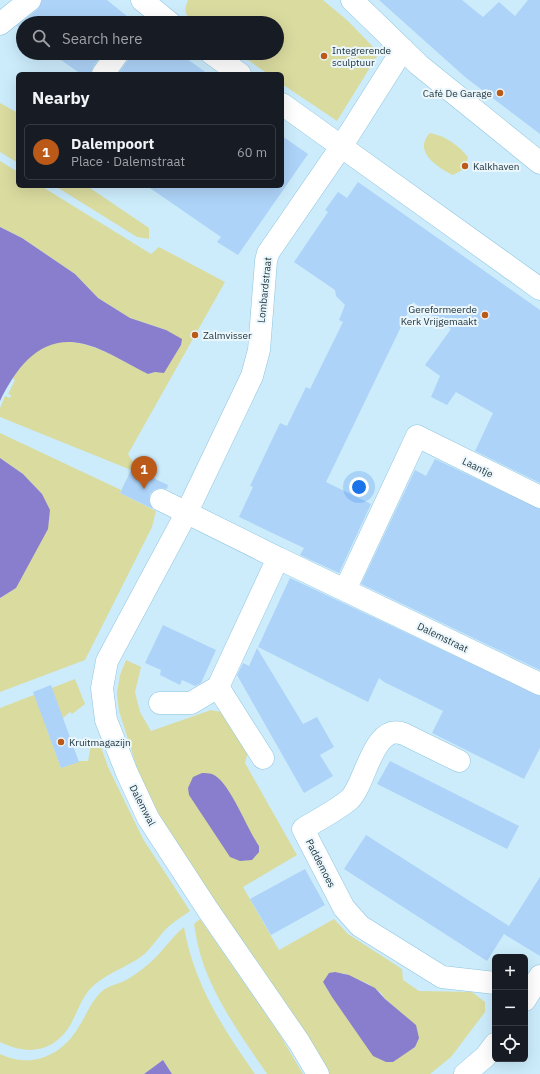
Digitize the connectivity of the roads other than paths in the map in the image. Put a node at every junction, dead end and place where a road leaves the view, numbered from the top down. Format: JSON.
{"nodes":[{"id":1,"x":30,"y":0,"type":"edge"},
{"id":2,"x":352,"y":0,"type":"edge"},
{"id":3,"x":0,"y":24,"type":"edge"},
{"id":4,"x":403,"y":50,"type":"junction"},
{"id":5,"x":113,"y":60,"type":"edge"},
{"id":6,"x":221,"y":60,"type":"edge"},
{"id":7,"x":104,"y":72,"type":"edge"},
{"id":8,"x":237,"y":72,"type":"edge"},
{"id":9,"x":284,"y":105,"type":"edge"},
{"id":10,"x":341,"y":147,"type":"junction"},
{"id":11,"x":540,"y":163,"type":"edge"},
{"id":12,"x":540,"y":289,"type":"edge"},
{"id":13,"x":540,"y":497,"type":"edge"},
{"id":14,"x":161,"y":500,"type":"dead end"},
{"id":15,"x":187,"y":512,"type":"junction"},
{"id":16,"x":278,"y":558,"type":"junction"},
{"id":17,"x":345,"y":590,"type":"junction"},
{"id":18,"x":540,"y":684,"type":"edge"},
{"id":19,"x":218,"y":687,"type":"junction"},
{"id":20,"x":160,"y":703,"type":"dead end"},
{"id":21,"x":263,"y":758,"type":"dead end"},
{"id":22,"x":459,"y":761,"type":"dead end"},
{"id":23,"x":492,"y":983,"type":"edge"},
{"id":24,"x":492,"y":1048,"type":"edge"},
{"id":25,"x":318,"y":1074,"type":"edge"},
{"id":26,"x":465,"y":1074,"type":"edge"}],
"edges":[{"from":1,"to":3,"type":"street"},
{"from":2,"to":4,"type":"street"},
{"from":4,"to":10,"type":"street"},
{"from":4,"to":11,"type":"street"},
{"from":5,"to":7,"type":"street"},
{"from":6,"to":8,"type":"street"},
{"from":9,"to":10,"type":"street"},
{"from":10,"to":12,"type":"street"},
{"from":10,"to":15,"type":"street","name":"Lombardstraat"},
{"from":13,"to":17,"type":"street","name":"Laantje"},
{"from":14,"to":15,"type":"street","name":"Dalemstraat"},
{"from":15,"to":16,"type":"street","name":"Dalemstraat"},
{"from":15,"to":25,"type":"street","name":"Dalemwal"},
{"from":16,"to":17,"type":"street","name":"Dalemstraat"},
{"from":16,"to":19,"type":"street"},
{"from":17,"to":18,"type":"street","name":"Dalemstraat"},
{"from":19,"to":20,"type":"street"},
{"from":19,"to":21,"type":"street"},
{"from":22,"to":23,"type":"street","name":"Paddemoes"},
{"from":24,"to":26,"type":"street"}]}
